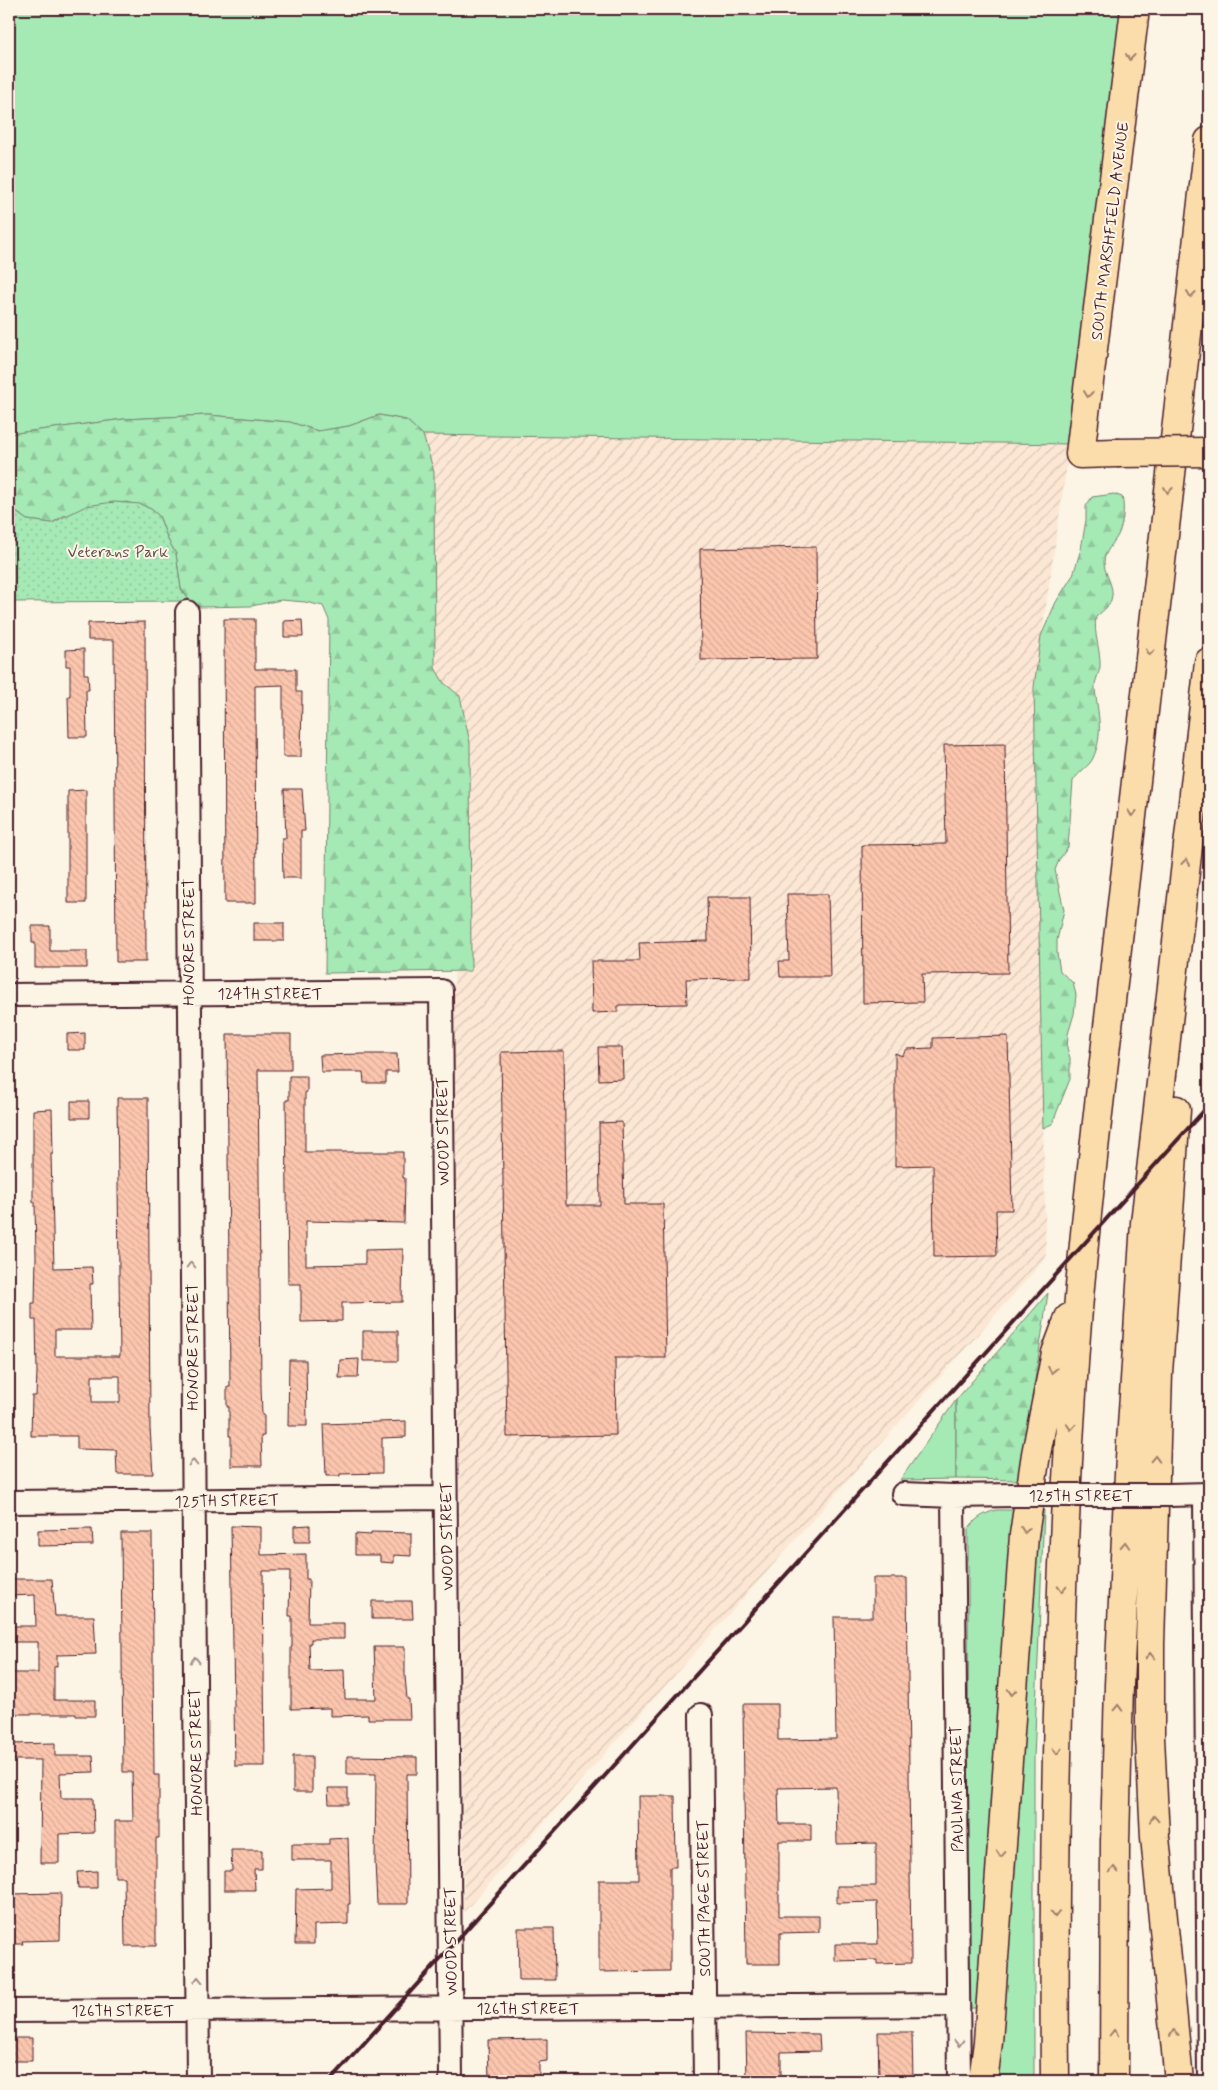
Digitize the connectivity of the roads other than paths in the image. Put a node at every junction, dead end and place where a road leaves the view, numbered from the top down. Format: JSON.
{"nodes":[{"id":1,"x":1135,"y":9,"type":"edge"},
{"id":2,"x":1209,"y":141,"type":"edge"},
{"id":3,"x":1209,"y":452,"type":"edge"},
{"id":4,"x":187,"y":612,"type":"dead end"},
{"id":5,"x":1209,"y":662,"type":"edge"},
{"id":6,"x":1180,"y":910,"type":"junction"},
{"id":7,"x":441,"y":991,"type":"joint"},
{"id":8,"x":189,"y":993,"type":"junction"},
{"id":9,"x":9,"y":995,"type":"edge"},
{"id":10,"x":1080,"y":1291,"type":"junction"},
{"id":11,"x":903,"y":1494,"type":"dead end"},
{"id":12,"x":1207,"y":1494,"type":"edge"},
{"id":13,"x":954,"y":1496,"type":"junction"},
{"id":14,"x":445,"y":1498,"type":"junction"},
{"id":15,"x":193,"y":1500,"type":"junction"},
{"id":16,"x":9,"y":1502,"type":"edge"},
{"id":17,"x":701,"y":1715,"type":"dead end"},
{"id":18,"x":1209,"y":2001,"type":"edge"},
{"id":19,"x":958,"y":2005,"type":"junction"},
{"id":20,"x":704,"y":2006,"type":"junction"},
{"id":21,"x":450,"y":2008,"type":"junction"},
{"id":22,"x":198,"y":2010,"type":"junction"},
{"id":23,"x":9,"y":2011,"type":"edge"},
{"id":24,"x":198,"y":2081,"type":"edge"},
{"id":25,"x":451,"y":2081,"type":"edge"},
{"id":26,"x":705,"y":2081,"type":"edge"},
{"id":27,"x":959,"y":2081,"type":"edge"},
{"id":28,"x":983,"y":2081,"type":"edge"},
{"id":29,"x":1056,"y":2081,"type":"edge"},
{"id":30,"x":1114,"y":2081,"type":"edge"},
{"id":31,"x":1179,"y":2081,"type":"edge"},
{"id":32,"x":1209,"y":2081,"type":"edge"}],
"edges":[{"from":1,"to":3,"type":"main road","name":"SOUTH MARSHFIELD AVENUE","one_way":true,"bridge":true},
{"from":2,"to":10,"type":"main road","one_way":true},
{"from":4,"to":8,"type":"street","name":"HONORE STREET"},
{"from":6,"to":5,"type":"main road","one_way":true},
{"from":30,"to":6,"type":"main road","one_way":true},
{"from":31,"to":6,"type":"main road","one_way":true},
{"from":7,"to":8,"type":"street","name":"124TH STREET"},
{"from":7,"to":14,"type":"street","name":"WOOD STREET"},
{"from":8,"to":9,"type":"street","name":"124TH STREET"},
{"from":15,"to":8,"type":"street","name":"HONORE STREET","one_way":true},
{"from":10,"to":28,"type":"main road","one_way":true},
{"from":10,"to":29,"type":"main road","one_way":true},
{"from":11,"to":13,"type":"street","name":"125TH STREET"},
{"from":12,"to":13,"type":"street","name":"125TH STREET","bridge":true},
{"from":12,"to":18,"type":"street"},
{"from":13,"to":19,"type":"street","name":"PAULINA STREET"},
{"from":14,"to":15,"type":"street","name":"125TH STREET"},
{"from":14,"to":21,"type":"street","name":"WOOD STREET"},
{"from":15,"to":16,"type":"street","name":"125TH STREET"},
{"from":22,"to":15,"type":"street","name":"HONORE STREET","one_way":true},
{"from":17,"to":20,"type":"street","name":"SOUTH PAGE STREET"},
{"from":18,"to":32,"type":"street"},
{"from":19,"to":20,"type":"street","name":"126TH STREET"},
{"from":19,"to":27,"type":"street","name":"PAULINA STREET","one_way":true},
{"from":20,"to":21,"type":"street","name":"126TH STREET"},
{"from":20,"to":26,"type":"street","name":"SOUTH PAGE STREET"},
{"from":21,"to":22,"type":"street","name":"126TH STREET"},
{"from":21,"to":25,"type":"street","name":"WOOD STREET"},
{"from":22,"to":23,"type":"street","name":"126TH STREET"},
{"from":22,"to":24,"type":"street","name":"HONORE STREET"}]}
